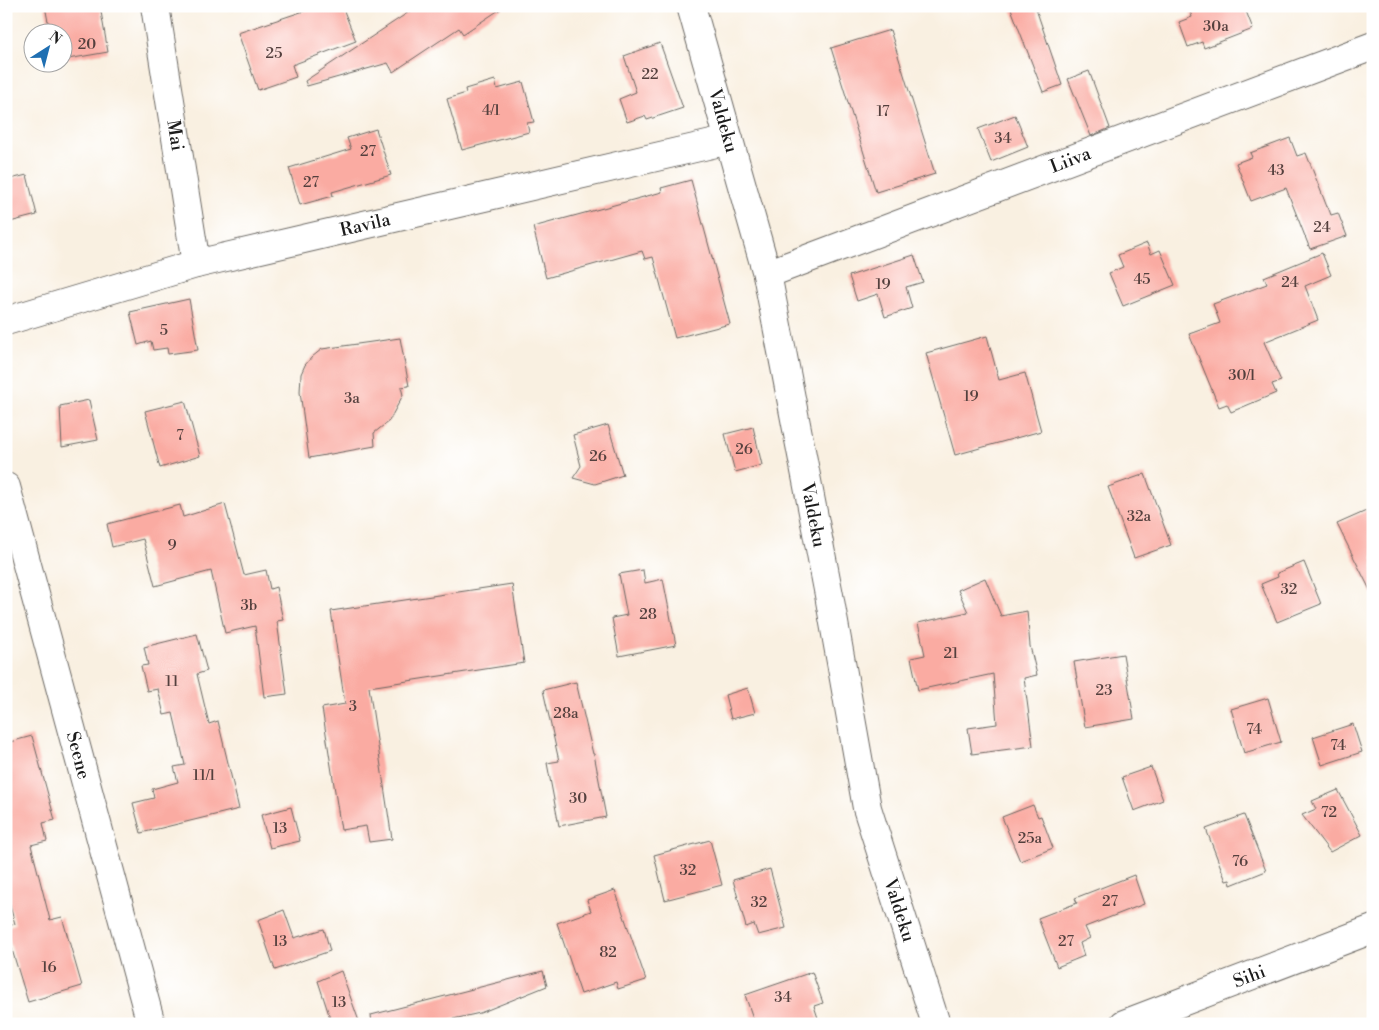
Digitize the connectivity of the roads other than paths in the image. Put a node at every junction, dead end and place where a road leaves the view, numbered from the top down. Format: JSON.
{"nodes":[{"id":1,"x":155,"y":6,"type":"edge"},
{"id":2,"x":691,"y":6,"type":"edge"},
{"id":3,"x":1373,"y":46,"type":"edge"},
{"id":4,"x":729,"y":140,"type":"junction"},
{"id":5,"x":196,"y":264,"type":"junction"},
{"id":6,"x":766,"y":274,"type":"junction"},
{"id":7,"x":6,"y":321,"type":"edge"},
{"id":8,"x":6,"y":487,"type":"edge"},
{"id":9,"x":1373,"y":928,"type":"edge"},
{"id":10,"x":151,"y":1024,"type":"edge"},
{"id":11,"x":936,"y":1024,"type":"edge"},
{"id":12,"x":1124,"y":1024,"type":"edge"}],
"edges":[{"from":1,"to":5,"type":"street","name":"Mai"},
{"from":2,"to":4,"type":"street","name":"Valdeku"},
{"from":3,"to":6,"type":"street","name":"Liiva"},
{"from":4,"to":5,"type":"street","name":"Ravila"},
{"from":4,"to":6,"type":"street","name":"Valdeku"},
{"from":5,"to":7,"type":"street","name":"Ravila"},
{"from":6,"to":11,"type":"street","name":"Valdeku"},
{"from":8,"to":10,"type":"street","name":"Seene"},
{"from":9,"to":12,"type":"street","name":"Sihi"}]}
